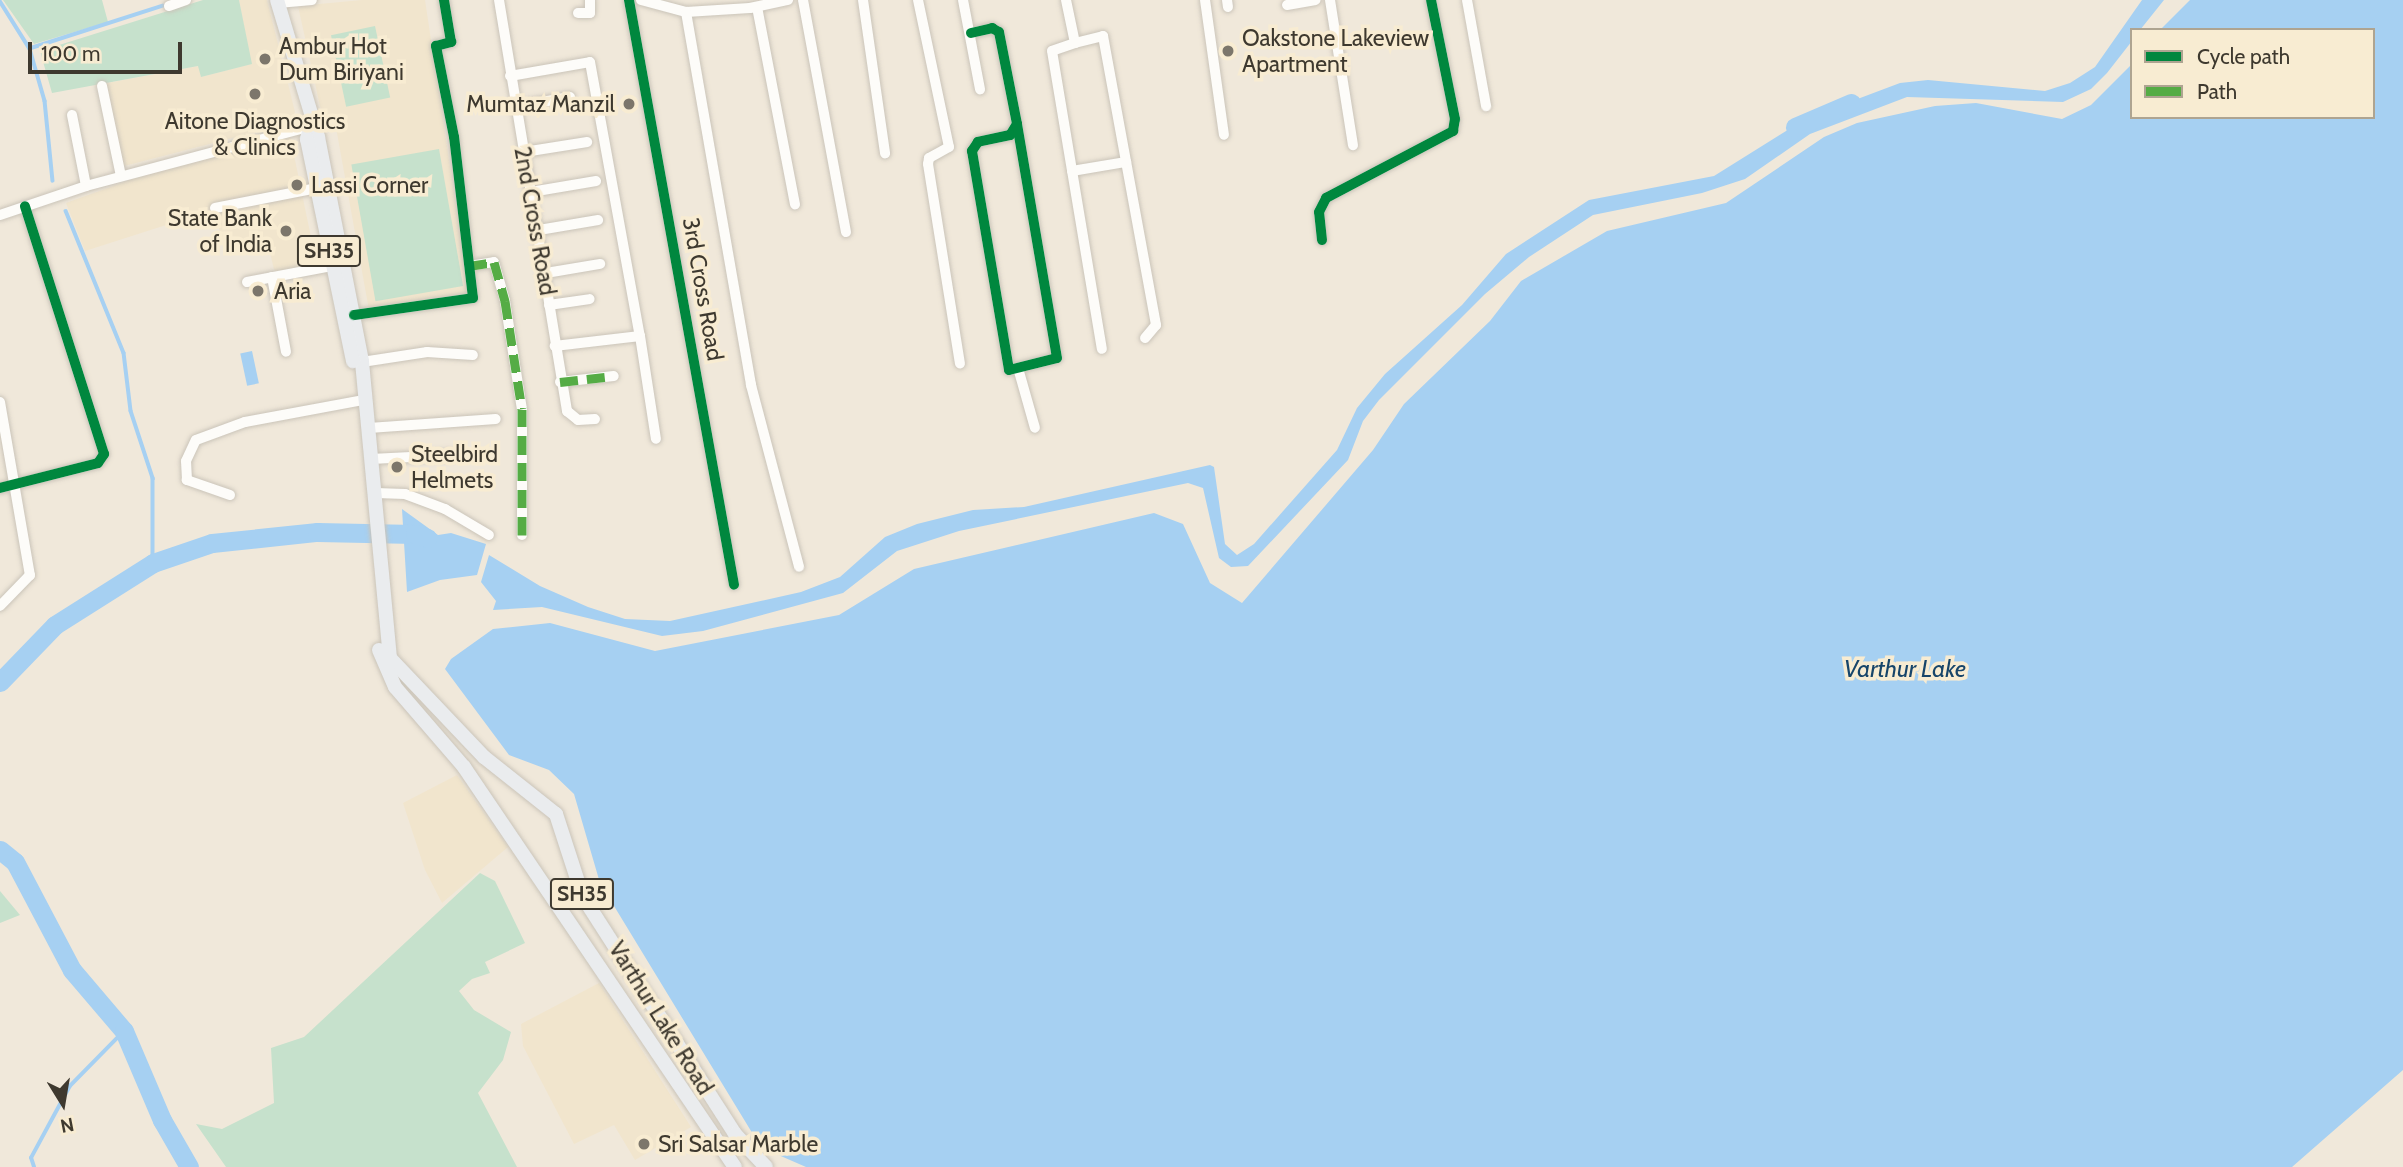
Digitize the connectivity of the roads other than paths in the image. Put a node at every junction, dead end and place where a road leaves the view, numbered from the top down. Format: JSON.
{"nodes":[{"id":1,"x":186,"y":0,"type":"edge"},
{"id":2,"x":312,"y":0,"type":"edge"},
{"id":3,"x":444,"y":0,"type":"edge"},
{"id":4,"x":499,"y":0,"type":"edge"},
{"id":5,"x":590,"y":0,"type":"edge"},
{"id":6,"x":629,"y":0,"type":"edge"},
{"id":7,"x":641,"y":0,"type":"edge"},
{"id":8,"x":788,"y":0,"type":"edge"},
{"id":9,"x":803,"y":0,"type":"edge"},
{"id":10,"x":863,"y":0,"type":"edge"},
{"id":11,"x":918,"y":0,"type":"edge"},
{"id":12,"x":963,"y":0,"type":"edge"},
{"id":13,"x":1066,"y":0,"type":"edge"},
{"id":14,"x":1205,"y":0,"type":"edge"},
{"id":15,"x":1330,"y":0,"type":"edge"},
{"id":16,"x":1431,"y":0,"type":"edge"},
{"id":17,"x":1466,"y":0,"type":"edge"},
{"id":18,"x":278,"y":1,"type":"edge"},
{"id":19,"x":1309,"y":1,"type":"edge"},
{"id":20,"x":666,"y":4,"type":"edge"},
{"id":21,"x":752,"y":5,"type":"edge"},
{"id":22,"x":1287,"y":5,"type":"dead end"},
{"id":23,"x":169,"y":6,"type":"dead end"},
{"id":24,"x":686,"y":12,"type":"junction"},
{"id":25,"x":578,"y":13,"type":"dead end"},
{"id":26,"x":971,"y":33,"type":"junction"},
{"id":27,"x":1075,"y":43,"type":"junction"},
{"id":28,"x":510,"y":76,"type":"junction"},
{"id":29,"x":102,"y":86,"type":"dead end"},
{"id":30,"x":980,"y":89,"type":"dead end"},
{"id":31,"x":570,"y":97,"type":"dead end"},
{"id":32,"x":1486,"y":106,"type":"dead end"},
{"id":33,"x":514,"y":107,"type":"junction"},
{"id":34,"x":72,"y":115,"type":"dead end"},
{"id":35,"x":1017,"y":124,"type":"junction"},
{"id":36,"x":311,"y":126,"type":"junction"},
{"id":37,"x":1224,"y":135,"type":"dead end"},
{"id":38,"x":587,"y":142,"type":"dead end"},
{"id":39,"x":1353,"y":145,"type":"dead end"},
{"id":40,"x":524,"y":152,"type":"junction"},
{"id":41,"x":885,"y":153,"type":"dead end"},
{"id":42,"x":1126,"y":162,"type":"junction"},
{"id":43,"x":1072,"y":171,"type":"junction"},
{"id":44,"x":121,"y":176,"type":"junction"},
{"id":45,"x":596,"y":180,"type":"dead end"},
{"id":46,"x":86,"y":186,"type":"junction"},
{"id":47,"x":317,"y":188,"type":"junction"},
{"id":48,"x":531,"y":192,"type":"junction"},
{"id":49,"x":794,"y":204,"type":"dead end"},
{"id":50,"x":25,"y":206,"type":"junction"},
{"id":51,"x":215,"y":208,"type":"dead end"},
{"id":52,"x":0,"y":215,"type":"edge"},
{"id":53,"x":598,"y":220,"type":"dead end"},
{"id":54,"x":539,"y":230,"type":"junction"},
{"id":55,"x":846,"y":232,"type":"dead end"},
{"id":56,"x":1322,"y":240,"type":"dead end"},
{"id":57,"x":600,"y":264,"type":"dead end"},
{"id":58,"x":332,"y":266,"type":"junction"},
{"id":59,"x":469,"y":266,"type":"junction"},
{"id":60,"x":546,"y":273,"type":"junction"},
{"id":61,"x":272,"y":277,"type":"junction"},
{"id":62,"x":247,"y":282,"type":"dead end"},
{"id":63,"x":590,"y":299,"type":"dead end"},
{"id":64,"x":549,"y":305,"type":"junction"},
{"id":65,"x":354,"y":315,"type":"junction"},
{"id":66,"x":640,"y":336,"type":"junction"},
{"id":67,"x":1145,"y":338,"type":"dead end"},
{"id":68,"x":555,"y":346,"type":"junction"},
{"id":69,"x":1102,"y":349,"type":"dead end"},
{"id":70,"x":286,"y":352,"type":"dead end"},
{"id":71,"x":473,"y":355,"type":"dead end"},
{"id":72,"x":960,"y":363,"type":"dead end"},
{"id":73,"x":361,"y":368,"type":"junction"},
{"id":74,"x":1018,"y":368,"type":"junction"},
{"id":75,"x":614,"y":376,"type":"dead end"},
{"id":76,"x":560,"y":382,"type":"junction"},
{"id":77,"x":364,"y":400,"type":"junction"},
{"id":78,"x":0,"y":402,"type":"edge"},
{"id":79,"x":496,"y":419,"type":"dead end"},
{"id":80,"x":595,"y":419,"type":"dead end"},
{"id":81,"x":369,"y":428,"type":"junction"},
{"id":82,"x":1034,"y":428,"type":"dead end"},
{"id":83,"x":3,"y":438,"type":"edge"},
{"id":84,"x":656,"y":439,"type":"dead end"},
{"id":85,"x":451,"y":454,"type":"dead end"},
{"id":86,"x":371,"y":459,"type":"junction"},
{"id":87,"x":15,"y":484,"type":"junction"},
{"id":88,"x":374,"y":486,"type":"junction"},
{"id":89,"x":0,"y":488,"type":"edge"},
{"id":90,"x":230,"y":495,"type":"dead end"},
{"id":91,"x":489,"y":535,"type":"dead end"},
{"id":92,"x":522,"y":535,"type":"dead end"},
{"id":93,"x":799,"y":567,"type":"dead end"},
{"id":94,"x":734,"y":585,"type":"dead end"},
{"id":95,"x":0,"y":606,"type":"edge"},
{"id":96,"x":386,"y":660,"type":"junction"},
{"id":97,"x":735,"y":1167,"type":"edge"},
{"id":98,"x":766,"y":1167,"type":"edge"}],
"edges":[{"from":1,"to":23,"type":"street"},
{"from":2,"to":18,"type":"street"},
{"from":3,"to":59,"type":"street"},
{"from":4,"to":28,"type":"street","name":"2nd Cross Road"},
{"from":5,"to":25,"type":"street"},
{"from":6,"to":94,"type":"street","name":"3rd Cross Road"},
{"from":7,"to":20,"type":"street"},
{"from":8,"to":21,"type":"street"},
{"from":9,"to":55,"type":"street"},
{"from":10,"to":41,"type":"street"},
{"from":11,"to":72,"type":"street"},
{"from":12,"to":26,"type":"street"},
{"from":13,"to":27,"type":"street"},
{"from":14,"to":37,"type":"street"},
{"from":15,"to":39,"type":"street"},
{"from":16,"to":56,"type":"street"},
{"from":17,"to":32,"type":"street"},
{"from":18,"to":36,"type":"main road","number":"SH35"},
{"from":19,"to":22,"type":"street"},
{"from":20,"to":24,"type":"street"},
{"from":21,"to":24,"type":"street"},
{"from":21,"to":49,"type":"street"},
{"from":24,"to":93,"type":"street"},
{"from":26,"to":30,"type":"street"},
{"from":26,"to":35,"type":"street"},
{"from":27,"to":42,"type":"street"},
{"from":27,"to":43,"type":"street"},
{"from":28,"to":33,"type":"street","name":"2nd Cross Road"},
{"from":28,"to":66,"type":"street"},
{"from":29,"to":44,"type":"street"},
{"from":31,"to":33,"type":"street"},
{"from":33,"to":40,"type":"street","name":"2nd Cross Road"},
{"from":34,"to":46,"type":"street"},
{"from":35,"to":74,"type":"street"},
{"from":35,"to":74,"type":"street"},
{"from":36,"to":44,"type":"street"},
{"from":36,"to":47,"type":"main road","number":"SH35"},
{"from":36,"to":65,"type":"main road","number":"SH35"},
{"from":38,"to":40,"type":"street"},
{"from":40,"to":48,"type":"street","name":"2nd Cross Road"},
{"from":42,"to":43,"type":"street"},
{"from":42,"to":67,"type":"street"},
{"from":43,"to":69,"type":"street"},
{"from":44,"to":46,"type":"street"},
{"from":45,"to":48,"type":"street"},
{"from":46,"to":50,"type":"street"},
{"from":47,"to":51,"type":"street"},
{"from":47,"to":58,"type":"main road","number":"SH35"},
{"from":48,"to":54,"type":"street","name":"2nd Cross Road"},
{"from":50,"to":52,"type":"street"},
{"from":50,"to":87,"type":"street"},
{"from":53,"to":54,"type":"street"},
{"from":54,"to":60,"type":"street","name":"2nd Cross Road"},
{"from":57,"to":60,"type":"street"},
{"from":58,"to":61,"type":"street"},
{"from":58,"to":73,"type":"main road","number":"SH35"},
{"from":59,"to":65,"type":"street"},
{"from":59,"to":92,"type":"street"},
{"from":60,"to":64,"type":"street","name":"2nd Cross Road"},
{"from":61,"to":62,"type":"street"},
{"from":61,"to":70,"type":"street"},
{"from":63,"to":64,"type":"street"},
{"from":64,"to":68,"type":"street","name":"2nd Cross Road"},
{"from":65,"to":73,"type":"main road","number":"SH35"},
{"from":66,"to":68,"type":"street"},
{"from":66,"to":84,"type":"street"},
{"from":68,"to":76,"type":"street","name":"2nd Cross Road"},
{"from":71,"to":73,"type":"street"},
{"from":73,"to":77,"type":"main road","number":"SH35"},
{"from":74,"to":82,"type":"street"},
{"from":75,"to":76,"type":"street"},
{"from":76,"to":80,"type":"street","name":"2nd Cross Road"},
{"from":77,"to":81,"type":"main road","number":"SH35"},
{"from":77,"to":90,"type":"street"},
{"from":78,"to":83,"type":"street"},
{"from":79,"to":81,"type":"street"},
{"from":81,"to":86,"type":"main road","number":"SH35"},
{"from":83,"to":87,"type":"street"},
{"from":85,"to":86,"type":"street"},
{"from":86,"to":88,"type":"main road","number":"SH35"},
{"from":87,"to":89,"type":"street"},
{"from":87,"to":95,"type":"street"},
{"from":88,"to":91,"type":"street"},
{"from":88,"to":96,"type":"main road","name":"Varthur Lake Road","number":"SH35"},
{"from":96,"to":97,"type":"main road","name":"Varthur Lake Road","number":"SH35"},
{"from":96,"to":98,"type":"main road","name":"Varthur Lake Road","number":"SH35"}]}
